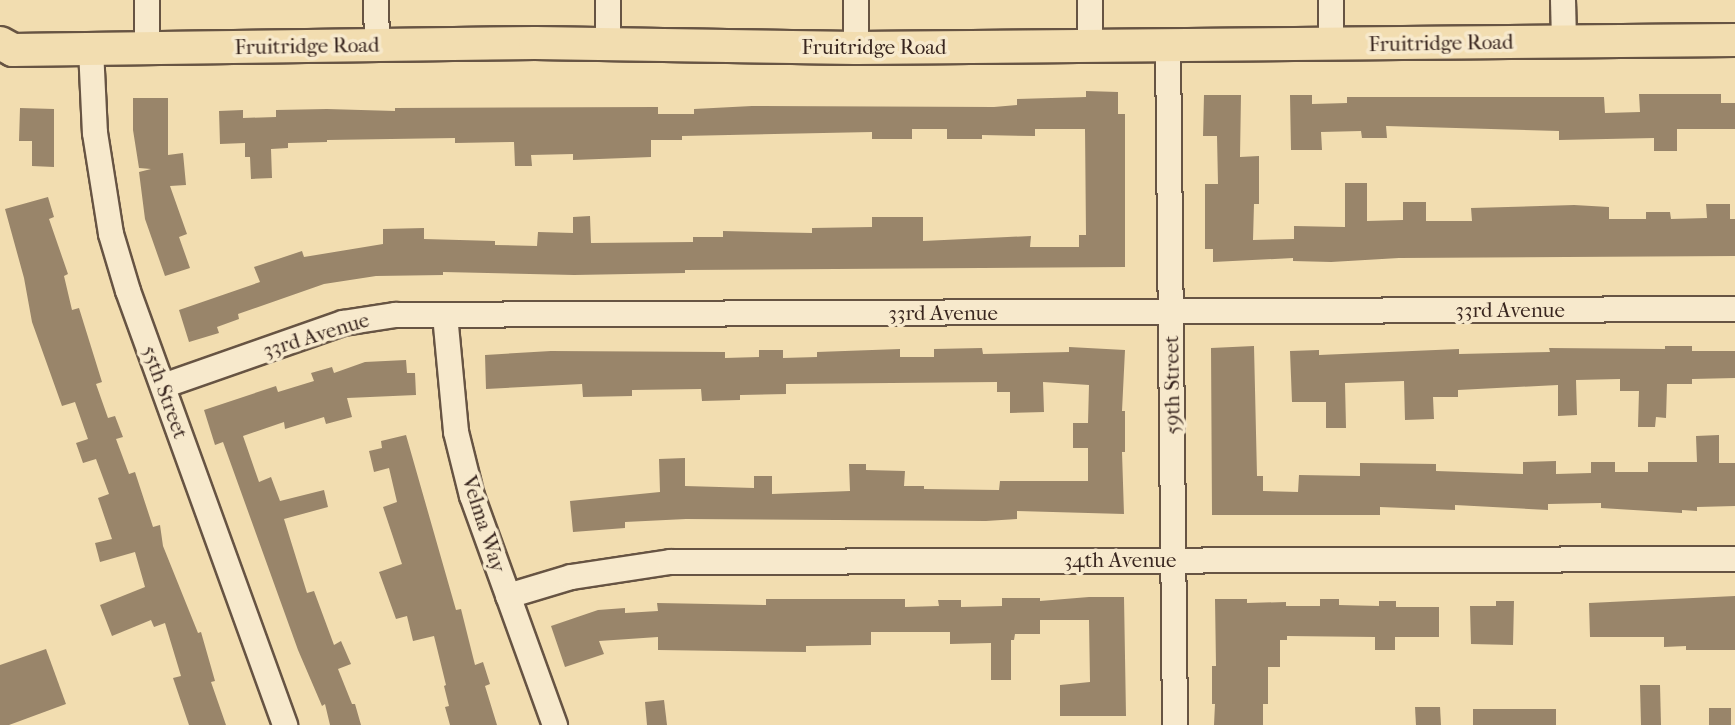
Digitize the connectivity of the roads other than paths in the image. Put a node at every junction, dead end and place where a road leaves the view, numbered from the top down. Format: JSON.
{"nodes":[{"id":1,"x":147,"y":0,"type":"edge"},
{"id":2,"x":376,"y":0,"type":"edge"},
{"id":3,"x":608,"y":0,"type":"edge"},
{"id":4,"x":856,"y":0,"type":"edge"},
{"id":5,"x":1090,"y":0,"type":"edge"},
{"id":6,"x":1331,"y":0,"type":"edge"},
{"id":7,"x":1563,"y":0,"type":"edge"},
{"id":8,"x":1735,"y":40,"type":"edge"},
{"id":9,"x":1563,"y":42,"type":"junction"},
{"id":10,"x":608,"y":43,"type":"junction"},
{"id":11,"x":1331,"y":44,"type":"junction"},
{"id":12,"x":377,"y":45,"type":"junction"},
{"id":13,"x":1090,"y":46,"type":"junction"},
{"id":14,"x":1168,"y":46,"type":"junction"},
{"id":15,"x":147,"y":48,"type":"junction"},
{"id":16,"x":856,"y":48,"type":"junction"},
{"id":17,"x":91,"y":49,"type":"junction"},
{"id":18,"x":4,"y":50,"type":"edge"},
{"id":19,"x":1735,"y":309,"type":"edge"},
{"id":20,"x":1171,"y":312,"type":"junction"},
{"id":21,"x":445,"y":315,"type":"junction"},
{"id":22,"x":163,"y":386,"type":"junction"},
{"id":23,"x":1735,"y":559,"type":"edge"},
{"id":24,"x":1174,"y":560,"type":"junction"},
{"id":25,"x":508,"y":596,"type":"junction"},
{"id":26,"x":285,"y":725,"type":"edge"},
{"id":27,"x":555,"y":725,"type":"edge"},
{"id":28,"x":1175,"y":725,"type":"edge"}],
"edges":[{"from":1,"to":15,"type":"street"},
{"from":2,"to":12,"type":"street"},
{"from":3,"to":10,"type":"street"},
{"from":4,"to":16,"type":"street"},
{"from":5,"to":13,"type":"street"},
{"from":6,"to":11,"type":"street"},
{"from":7,"to":9,"type":"street"},
{"from":8,"to":9,"type":"main road","name":"Fruitridge Road"},
{"from":9,"to":11,"type":"main road","name":"Fruitridge Road"},
{"from":10,"to":12,"type":"main road","name":"Fruitridge Road"},
{"from":10,"to":16,"type":"main road","name":"Fruitridge Road"},
{"from":11,"to":14,"type":"main road","name":"Fruitridge Road"},
{"from":12,"to":15,"type":"main road","name":"Fruitridge Road"},
{"from":13,"to":14,"type":"main road","name":"Fruitridge Road"},
{"from":13,"to":16,"type":"main road","name":"Fruitridge Road"},
{"from":14,"to":20,"type":"street","name":"59th Street"},
{"from":15,"to":17,"type":"main road","name":"Fruitridge Road"},
{"from":17,"to":18,"type":"main road","name":"Fruitridge Road"},
{"from":17,"to":22,"type":"street","name":"55th Street"},
{"from":19,"to":20,"type":"street","name":"33rd Avenue"},
{"from":20,"to":21,"type":"street","name":"33rd Avenue"},
{"from":20,"to":24,"type":"street","name":"59th Street"},
{"from":21,"to":22,"type":"street","name":"33rd Avenue"},
{"from":21,"to":25,"type":"street","name":"Velma Way"},
{"from":22,"to":26,"type":"street","name":"55th Street"},
{"from":23,"to":24,"type":"street","name":"34th Avenue"},
{"from":24,"to":25,"type":"street","name":"34th Avenue"},
{"from":24,"to":28,"type":"street","name":"59th Street"},
{"from":25,"to":27,"type":"street","name":"Velma Way"}]}
